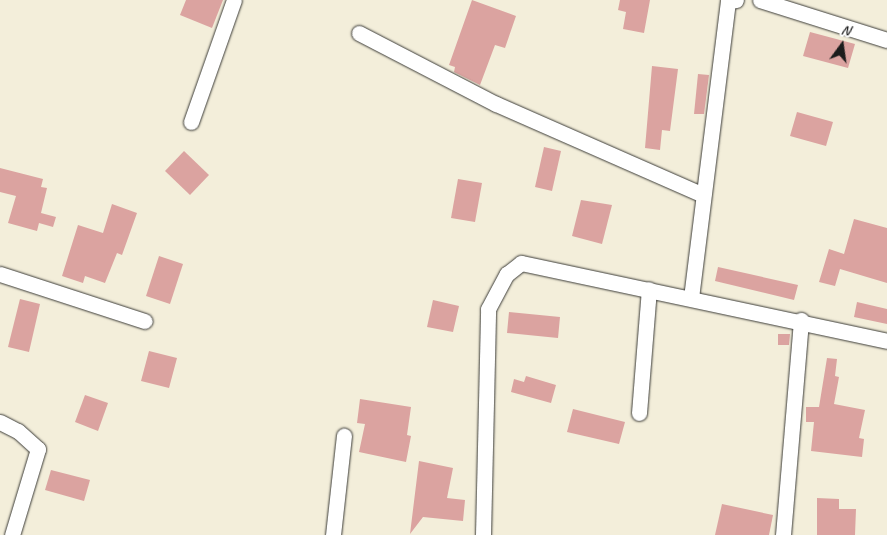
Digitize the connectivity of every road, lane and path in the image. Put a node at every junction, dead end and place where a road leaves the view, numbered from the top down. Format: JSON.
{"nodes":[{"id":1,"x":234,"y":0,"type":"edge"},
{"id":2,"x":736,"y":0,"type":"edge"},
{"id":3,"x":760,"y":0,"type":"edge"},
{"id":4,"x":359,"y":33,"type":"dead end"},
{"id":5,"x":887,"y":40,"type":"edge"},
{"id":6,"x":191,"y":122,"type":"dead end"},
{"id":7,"x":703,"y":195,"type":"junction"},
{"id":8,"x":0,"y":274,"type":"edge"},
{"id":9,"x":649,"y":289,"type":"junction"},
{"id":10,"x":691,"y":298,"type":"junction"},
{"id":11,"x":801,"y":320,"type":"junction"},
{"id":12,"x":145,"y":321,"type":"dead end"},
{"id":13,"x":887,"y":341,"type":"edge"},
{"id":14,"x":639,"y":413,"type":"dead end"},
{"id":15,"x":0,"y":422,"type":"edge"},
{"id":16,"x":344,"y":436,"type":"dead end"},
{"id":17,"x":12,"y":535,"type":"edge"},
{"id":18,"x":333,"y":535,"type":"edge"},
{"id":19,"x":483,"y":535,"type":"edge"},
{"id":20,"x":783,"y":535,"type":"edge"}],
"edges":[{"from":1,"to":6,"type":"street"},
{"from":2,"to":7,"type":"street"},
{"from":3,"to":5,"type":"street"},
{"from":4,"to":7,"type":"street"},
{"from":7,"to":10,"type":"street"},
{"from":8,"to":12,"type":"street"},
{"from":9,"to":10,"type":"street"},
{"from":9,"to":14,"type":"street"},
{"from":9,"to":19,"type":"street"},
{"from":10,"to":11,"type":"street"},
{"from":11,"to":13,"type":"street"},
{"from":11,"to":20,"type":"street"},
{"from":15,"to":17,"type":"street"},
{"from":16,"to":18,"type":"street"}]}
